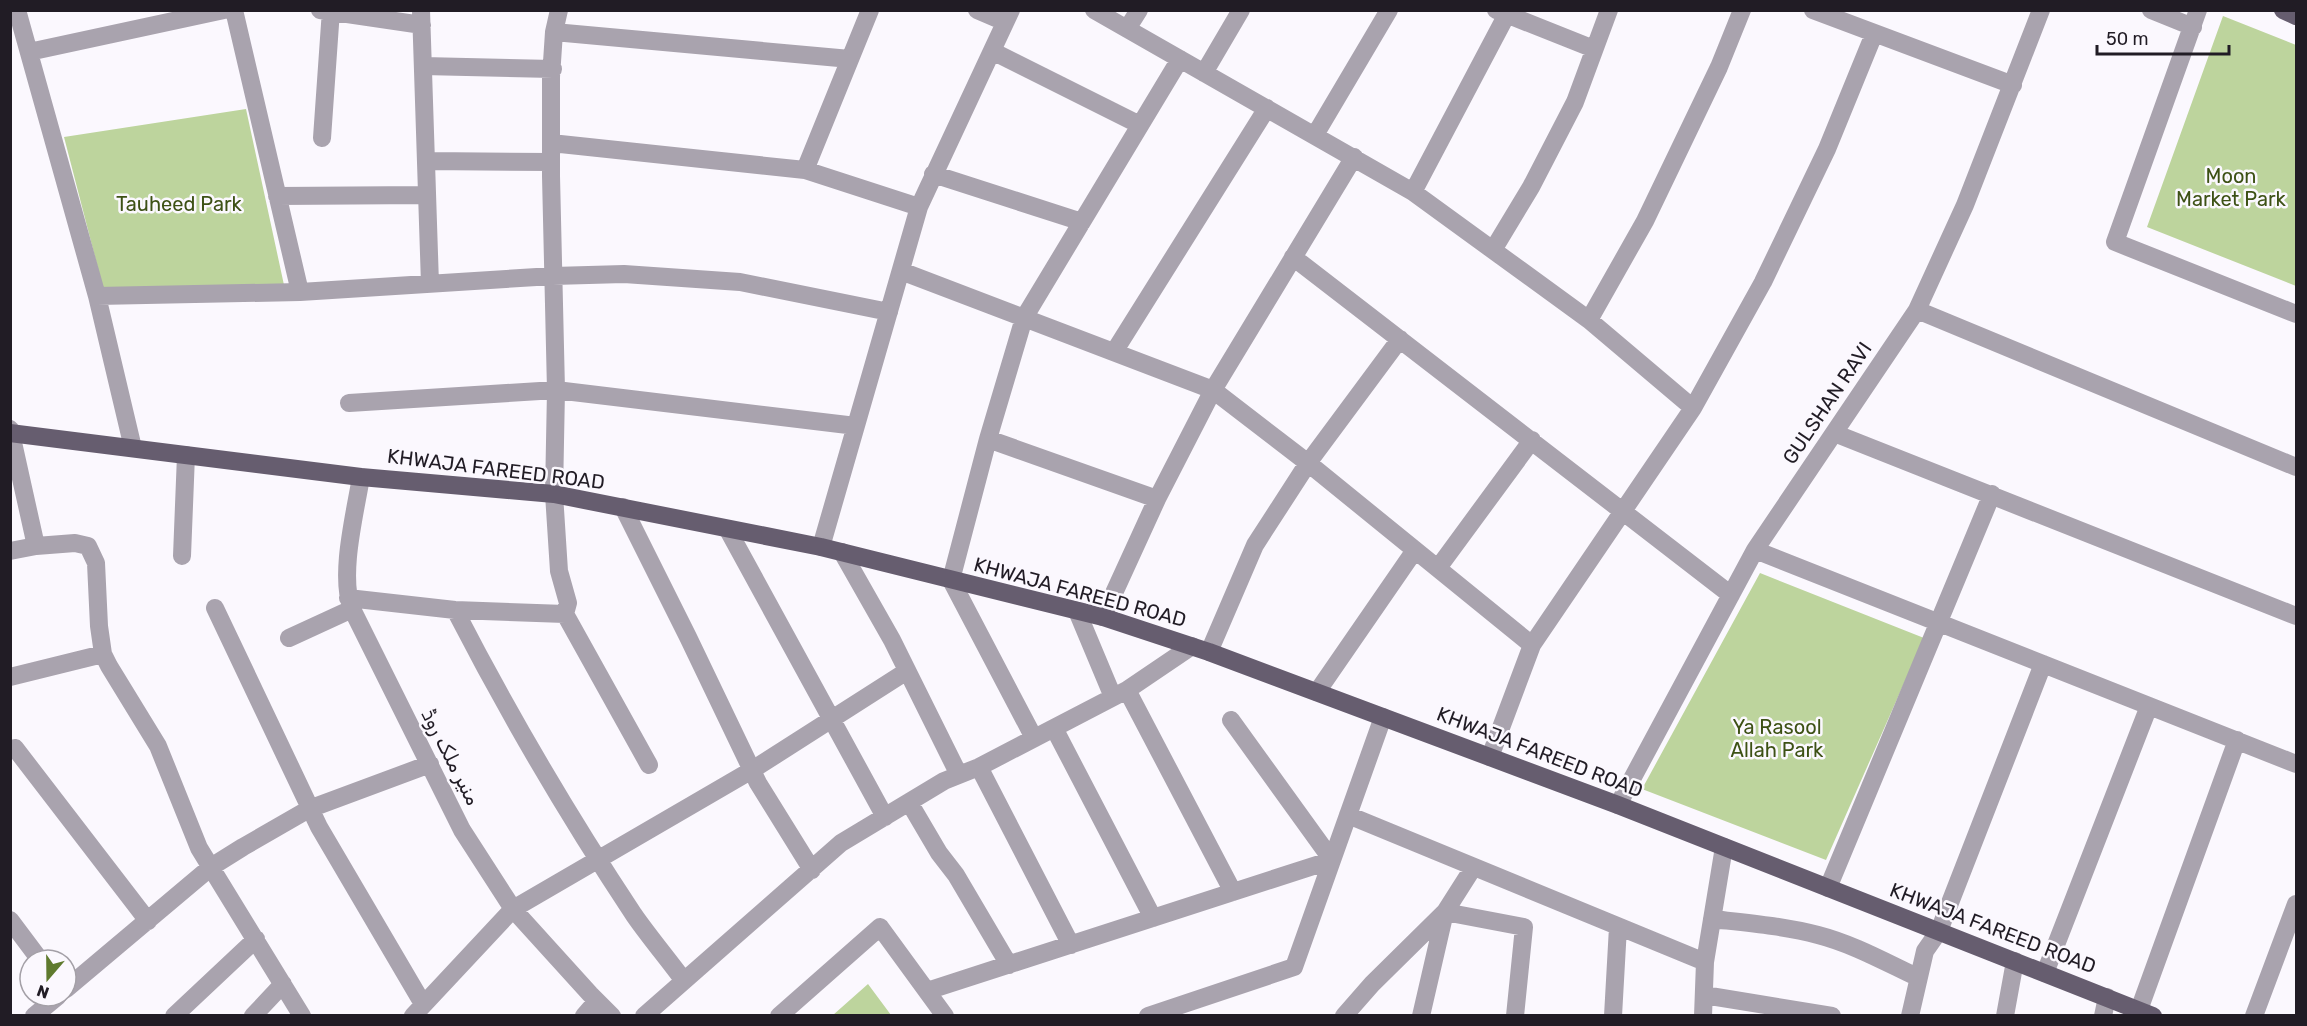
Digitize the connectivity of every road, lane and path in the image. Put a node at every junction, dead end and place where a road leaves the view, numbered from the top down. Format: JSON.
{"nodes":[{"id":1,"x":17,"y":10,"type":"edge"},
{"id":2,"x":225,"y":10,"type":"edge"},
{"id":3,"x":234,"y":10,"type":"edge"},
{"id":4,"x":559,"y":10,"type":"edge"},
{"id":5,"x":870,"y":10,"type":"edge"},
{"id":6,"x":977,"y":10,"type":"edge"},
{"id":7,"x":1094,"y":10,"type":"edge"},
{"id":8,"x":1138,"y":10,"type":"edge"},
{"id":9,"x":1241,"y":10,"type":"edge"},
{"id":10,"x":1389,"y":10,"type":"edge"},
{"id":11,"x":1609,"y":10,"type":"edge"},
{"id":12,"x":1742,"y":10,"type":"edge"},
{"id":13,"x":1813,"y":10,"type":"edge"},
{"id":14,"x":2041,"y":10,"type":"edge"},
{"id":15,"x":2151,"y":10,"type":"edge"},
{"id":16,"x":2283,"y":10,"type":"edge"},
{"id":17,"x":328,"y":11,"type":"edge"},
{"id":18,"x":1501,"y":13,"type":"edge"},
{"id":19,"x":1008,"y":16,"type":"edge"},
{"id":20,"x":2296,"y":16,"type":"edge"},
{"id":21,"x":160,"y":17,"type":"edge"},
{"id":22,"x":422,"y":18,"type":"edge"},
{"id":23,"x":2195,"y":19,"type":"edge"},
{"id":24,"x":1127,"y":29,"type":"junction"},
{"id":25,"x":554,"y":32,"type":"junction"},
{"id":26,"x":1874,"y":34,"type":"junction"},
{"id":27,"x":1594,"y":49,"type":"junction"},
{"id":28,"x":992,"y":51,"type":"junction"},
{"id":29,"x":29,"y":52,"type":"junction"},
{"id":30,"x":850,"y":59,"type":"junction"},
{"id":31,"x":1180,"y":59,"type":"junction"},
{"id":32,"x":423,"y":66,"type":"junction"},
{"id":33,"x":552,"y":69,"type":"junction"},
{"id":34,"x":1204,"y":73,"type":"junction"},
{"id":35,"x":2013,"y":85,"type":"junction"},
{"id":36,"x":1267,"y":108,"type":"junction"},
{"id":37,"x":1140,"y":125,"type":"junction"},
{"id":38,"x":1315,"y":135,"type":"junction"},
{"id":39,"x":322,"y":138,"type":"dead end"},
{"id":40,"x":551,"y":143,"type":"junction"},
{"id":41,"x":1354,"y":157,"type":"junction"},
{"id":42,"x":426,"y":162,"type":"junction"},
{"id":43,"x":551,"y":162,"type":"junction"},
{"id":44,"x":805,"y":170,"type":"junction"},
{"id":45,"x":933,"y":174,"type":"junction"},
{"id":46,"x":1413,"y":192,"type":"junction"},
{"id":47,"x":427,"y":195,"type":"junction"},
{"id":48,"x":277,"y":196,"type":"junction"},
{"id":49,"x":920,"y":207,"type":"junction"},
{"id":50,"x":1082,"y":222,"type":"junction"},
{"id":51,"x":1493,"y":250,"type":"junction"},
{"id":52,"x":1293,"y":257,"type":"junction"},
{"id":53,"x":901,"y":271,"type":"junction"},
{"id":54,"x":553,"y":276,"type":"junction"},
{"id":55,"x":430,"y":284,"type":"junction"},
{"id":56,"x":300,"y":292,"type":"junction"},
{"id":57,"x":97,"y":296,"type":"junction"},
{"id":58,"x":1917,"y":310,"type":"junction"},
{"id":59,"x":889,"y":312,"type":"junction"},
{"id":60,"x":2296,"y":314,"type":"edge"},
{"id":61,"x":1024,"y":318,"type":"junction"},
{"id":62,"x":1589,"y":320,"type":"junction"},
{"id":63,"x":1400,"y":339,"type":"junction"},
{"id":64,"x":1114,"y":352,"type":"junction"},
{"id":65,"x":556,"y":390,"type":"junction"},
{"id":66,"x":1213,"y":390,"type":"junction"},
{"id":67,"x":349,"y":403,"type":"dead end"},
{"id":68,"x":1693,"y":408,"type":"junction"},
{"id":69,"x":856,"y":426,"type":"junction"},
{"id":70,"x":11,"y":432,"type":"edge"},
{"id":71,"x":1834,"y":433,"type":"junction"},
{"id":72,"x":988,"y":439,"type":"junction"},
{"id":73,"x":1532,"y":440,"type":"junction"},
{"id":74,"x":133,"y":448,"type":"junction"},
{"id":75,"x":186,"y":455,"type":"junction"},
{"id":76,"x":1308,"y":464,"type":"junction"},
{"id":77,"x":2296,"y":467,"type":"edge"},
{"id":78,"x":361,"y":477,"type":"junction"},
{"id":79,"x":1992,"y":494,"type":"junction"},
{"id":80,"x":554,"y":495,"type":"junction"},
{"id":81,"x":1157,"y":499,"type":"junction"},
{"id":82,"x":622,"y":507,"type":"junction"},
{"id":83,"x":1623,"y":510,"type":"junction"},
{"id":84,"x":728,"y":530,"type":"junction"},
{"id":85,"x":36,"y":546,"type":"junction"},
{"id":86,"x":820,"y":547,"type":"junction"},
{"id":87,"x":1415,"y":550,"type":"junction"},
{"id":88,"x":1755,"y":550,"type":"junction"},
{"id":89,"x":10,"y":551,"type":"edge"},
{"id":90,"x":842,"y":552,"type":"junction"},
{"id":91,"x":182,"y":556,"type":"dead end"},
{"id":92,"x":1438,"y":568,"type":"junction"},
{"id":93,"x":951,"y":580,"type":"junction"},
{"id":94,"x":1731,"y":595,"type":"junction"},
{"id":95,"x":350,"y":604,"type":"junction"},
{"id":96,"x":215,"y":608,"type":"dead end"},
{"id":97,"x":455,"y":610,"type":"junction"},
{"id":98,"x":1077,"y":611,"type":"junction"},
{"id":99,"x":565,"y":614,"type":"junction"},
{"id":100,"x":2296,"y":616,"type":"edge"},
{"id":101,"x":1103,"y":618,"type":"junction"},
{"id":102,"x":1937,"y":622,"type":"junction"},
{"id":103,"x":289,"y":638,"type":"dead end"},
{"id":104,"x":1532,"y":645,"type":"junction"},
{"id":105,"x":1201,"y":649,"type":"junction"},
{"id":106,"x":103,"y":654,"type":"junction"},
{"id":107,"x":2043,"y":664,"type":"junction"},
{"id":108,"x":907,"y":671,"type":"junction"},
{"id":109,"x":10,"y":677,"type":"edge"},
{"id":110,"x":1317,"y":692,"type":"junction"},
{"id":111,"x":1120,"y":694,"type":"junction"},
{"id":112,"x":2150,"y":706,"type":"junction"},
{"id":113,"x":1383,"y":717,"type":"junction"},
{"id":114,"x":831,"y":718,"type":"junction"},
{"id":115,"x":1231,"y":720,"type":"dead end"},
{"id":116,"x":1054,"y":728,"type":"junction"},
{"id":117,"x":1034,"y":738,"type":"junction"},
{"id":118,"x":2237,"y":741,"type":"junction"},
{"id":119,"x":15,"y":748,"type":"dead end"},
{"id":120,"x":1490,"y":757,"type":"junction"},
{"id":121,"x":430,"y":764,"type":"junction"},
{"id":122,"x":2296,"y":764,"type":"edge"},
{"id":123,"x":649,"y":765,"type":"dead end"},
{"id":124,"x":979,"y":767,"type":"junction"},
{"id":125,"x":752,"y":770,"type":"junction"},
{"id":126,"x":959,"y":775,"type":"junction"},
{"id":127,"x":909,"y":802,"type":"junction"},
{"id":128,"x":1618,"y":805,"type":"junction"},
{"id":129,"x":309,"y":809,"type":"junction"},
{"id":130,"x":1348,"y":815,"type":"junction"},
{"id":131,"x":885,"y":817,"type":"junction"},
{"id":132,"x":1724,"y":847,"type":"junction"},
{"id":133,"x":599,"y":859,"type":"junction"},
{"id":134,"x":1332,"y":860,"type":"junction"},
{"id":135,"x":211,"y":867,"type":"junction"},
{"id":136,"x":1473,"y":868,"type":"junction"},
{"id":137,"x":812,"y":870,"type":"junction"},
{"id":138,"x":1828,"y":888,"type":"junction"},
{"id":139,"x":1233,"y":892,"type":"junction"},
{"id":140,"x":2296,"y":904,"type":"edge"},
{"id":141,"x":513,"y":909,"type":"junction"},
{"id":142,"x":1445,"y":912,"type":"junction"},
{"id":143,"x":1153,"y":918,"type":"junction"},
{"id":144,"x":1712,"y":919,"type":"junction"},
{"id":145,"x":10,"y":920,"type":"edge"},
{"id":146,"x":148,"y":921,"type":"junction"},
{"id":147,"x":1618,"y":927,"type":"junction"},
{"id":148,"x":1939,"y":932,"type":"junction"},
{"id":149,"x":256,"y":939,"type":"junction"},
{"id":150,"x":1071,"y":945,"type":"junction"},
{"id":151,"x":31,"y":948,"type":"edge"},
{"id":152,"x":2015,"y":961,"type":"junction"},
{"id":153,"x":1705,"y":962,"type":"junction"},
{"id":154,"x":1009,"y":965,"type":"junction"},
{"id":155,"x":2045,"y":973,"type":"junction"},
{"id":156,"x":1917,"y":977,"type":"junction"},
{"id":157,"x":78,"y":979,"type":"edge"},
{"id":158,"x":684,"y":981,"type":"junction"},
{"id":159,"x":283,"y":984,"type":"junction"},
{"id":160,"x":927,"y":991,"type":"junction"},
{"id":161,"x":1704,"y":995,"type":"junction"},
{"id":162,"x":2107,"y":997,"type":"junction"},
{"id":163,"x":597,"y":1001,"type":"junction"},
{"id":164,"x":418,"y":1010,"type":"edge"},
{"id":165,"x":2146,"y":1013,"type":"edge"},
{"id":166,"x":1822,"y":1014,"type":"edge"},
{"id":167,"x":174,"y":1016,"type":"edge"},
{"id":168,"x":253,"y":1016,"type":"edge"},
{"id":169,"x":302,"y":1016,"type":"edge"},
{"id":170,"x":584,"y":1016,"type":"edge"},
{"id":171,"x":612,"y":1016,"type":"edge"},
{"id":172,"x":644,"y":1016,"type":"edge"},
{"id":173,"x":779,"y":1016,"type":"edge"},
{"id":174,"x":945,"y":1016,"type":"edge"},
{"id":175,"x":1148,"y":1016,"type":"edge"},
{"id":176,"x":1344,"y":1016,"type":"edge"},
{"id":177,"x":1421,"y":1016,"type":"edge"},
{"id":178,"x":1515,"y":1016,"type":"edge"},
{"id":179,"x":1613,"y":1016,"type":"edge"},
{"id":180,"x":1703,"y":1016,"type":"edge"},
{"id":181,"x":1910,"y":1016,"type":"edge"},
{"id":182,"x":2005,"y":1016,"type":"edge"},
{"id":183,"x":2103,"y":1016,"type":"edge"},
{"id":184,"x":2254,"y":1016,"type":"edge"}],
"edges":[{"from":1,"to":29,"type":"street"},
{"from":2,"to":21,"type":"street"},
{"from":3,"to":48,"type":"street"},
{"from":4,"to":25,"type":"street"},
{"from":5,"to":30,"type":"street"},
{"from":6,"to":19,"type":"street"},
{"from":7,"to":24,"type":"street"},
{"from":8,"to":24,"type":"street"},
{"from":9,"to":34,"type":"street"},
{"from":10,"to":38,"type":"street"},
{"from":11,"to":27,"type":"street"},
{"from":12,"to":62,"type":"street"},
{"from":13,"to":26,"type":"street"},
{"from":14,"to":35,"type":"street","name":"GULSHAN RAVI"},
{"from":15,"to":23,"type":"street"},
{"from":16,"to":20,"type":"main road"},
{"from":17,"to":22,"type":"street"},
{"from":17,"to":39,"type":"street"},
{"from":18,"to":27,"type":"street"},
{"from":18,"to":46,"type":"street"},
{"from":19,"to":28,"type":"street"},
{"from":21,"to":29,"type":"street"},
{"from":22,"to":32,"type":"street"},
{"from":23,"to":60,"type":"street"},
{"from":24,"to":31,"type":"street"},
{"from":25,"to":30,"type":"street"},
{"from":25,"to":33,"type":"street"},
{"from":26,"to":35,"type":"street"},
{"from":26,"to":68,"type":"street"},
{"from":27,"to":51,"type":"street"},
{"from":28,"to":37,"type":"street"},
{"from":28,"to":45,"type":"street"},
{"from":29,"to":57,"type":"street"},
{"from":30,"to":44,"type":"street"},
{"from":31,"to":34,"type":"street"},
{"from":31,"to":37,"type":"street"},
{"from":32,"to":33,"type":"street"},
{"from":32,"to":42,"type":"street"},
{"from":33,"to":40,"type":"street"},
{"from":34,"to":36,"type":"street"},
{"from":35,"to":58,"type":"street","name":"GULSHAN RAVI"},
{"from":36,"to":38,"type":"street"},
{"from":36,"to":64,"type":"street"},
{"from":37,"to":50,"type":"street"},
{"from":38,"to":41,"type":"street"},
{"from":40,"to":43,"type":"street"},
{"from":40,"to":44,"type":"street"},
{"from":41,"to":46,"type":"street"},
{"from":41,"to":52,"type":"street"},
{"from":42,"to":43,"type":"street"},
{"from":42,"to":47,"type":"street"},
{"from":43,"to":54,"type":"street"},
{"from":44,"to":49,"type":"street"},
{"from":45,"to":49,"type":"street"},
{"from":45,"to":50,"type":"street"},
{"from":46,"to":51,"type":"street"},
{"from":47,"to":48,"type":"street"},
{"from":47,"to":55,"type":"street"},
{"from":48,"to":56,"type":"street"},
{"from":49,"to":53,"type":"street"},
{"from":50,"to":61,"type":"street"},
{"from":51,"to":62,"type":"street"},
{"from":52,"to":63,"type":"street"},
{"from":52,"to":66,"type":"street"},
{"from":53,"to":59,"type":"street"},
{"from":53,"to":61,"type":"street"},
{"from":54,"to":55,"type":"street"},
{"from":54,"to":59,"type":"street"},
{"from":54,"to":65,"type":"street"},
{"from":55,"to":56,"type":"street"},
{"from":56,"to":57,"type":"street"},
{"from":57,"to":74,"type":"street"},
{"from":58,"to":71,"type":"street","name":"GULSHAN RAVI"},
{"from":58,"to":77,"type":"street"},
{"from":59,"to":69,"type":"street"},
{"from":61,"to":64,"type":"street"},
{"from":61,"to":72,"type":"street"},
{"from":62,"to":68,"type":"street"},
{"from":63,"to":73,"type":"street"},
{"from":63,"to":76,"type":"street"},
{"from":64,"to":66,"type":"street"},
{"from":65,"to":67,"type":"street"},
{"from":65,"to":69,"type":"street"},
{"from":65,"to":80,"type":"street"},
{"from":66,"to":76,"type":"street"},
{"from":66,"to":81,"type":"street"},
{"from":68,"to":83,"type":"street"},
{"from":69,"to":86,"type":"street"},
{"from":70,"to":74,"type":"main road","name":"KHWAJA FAREED ROAD"},
{"from":70,"to":85,"type":"street"},
{"from":71,"to":79,"type":"street"},
{"from":71,"to":88,"type":"street","name":"GULSHAN RAVI"},
{"from":72,"to":81,"type":"street"},
{"from":72,"to":93,"type":"street"},
{"from":73,"to":83,"type":"street"},
{"from":73,"to":92,"type":"street"},
{"from":74,"to":75,"type":"main road","name":"KHWAJA FAREED ROAD"},
{"from":75,"to":78,"type":"main road","name":"KHWAJA FAREED ROAD"},
{"from":75,"to":91,"type":"street"},
{"from":76,"to":87,"type":"street"},
{"from":76,"to":105,"type":"street"},
{"from":78,"to":80,"type":"main road","name":"KHWAJA FAREED ROAD"},
{"from":78,"to":95,"type":"street","name":"منیر ملک روڈ"},
{"from":79,"to":100,"type":"street"},
{"from":79,"to":102,"type":"street"},
{"from":80,"to":82,"type":"main road","name":"KHWAJA FAREED ROAD"},
{"from":80,"to":99,"type":"street"},
{"from":81,"to":101,"type":"street"},
{"from":82,"to":84,"type":"main road","name":"KHWAJA FAREED ROAD"},
{"from":82,"to":125,"type":"street"},
{"from":83,"to":94,"type":"street"},
{"from":83,"to":104,"type":"street"},
{"from":84,"to":86,"type":"main road","name":"KHWAJA FAREED ROAD"},
{"from":84,"to":114,"type":"street"},
{"from":85,"to":89,"type":"street"},
{"from":85,"to":106,"type":"street"},
{"from":86,"to":90,"type":"main road","name":"KHWAJA FAREED ROAD"},
{"from":87,"to":92,"type":"street"},
{"from":87,"to":110,"type":"street"},
{"from":88,"to":94,"type":"street","name":"GULSHAN RAVI"},
{"from":88,"to":102,"type":"street"},
{"from":90,"to":93,"type":"main road","name":"KHWAJA FAREED ROAD"},
{"from":90,"to":108,"type":"street"},
{"from":92,"to":104,"type":"street"},
{"from":93,"to":98,"type":"main road","name":"KHWAJA FAREED ROAD"},
{"from":93,"to":117,"type":"street"},
{"from":94,"to":128,"type":"street","name":"GULSHAN RAVI"},
{"from":95,"to":97,"type":"street"},
{"from":95,"to":103,"type":"street"},
{"from":95,"to":121,"type":"street","name":"منیر ملک روڈ"},
{"from":96,"to":129,"type":"street"},
{"from":97,"to":99,"type":"street"},
{"from":97,"to":133,"type":"street"},
{"from":98,"to":101,"type":"main road","name":"KHWAJA FAREED ROAD"},
{"from":98,"to":111,"type":"street"},
{"from":99,"to":123,"type":"street"},
{"from":101,"to":105,"type":"main road","name":"KHWAJA FAREED ROAD"},
{"from":102,"to":107,"type":"street"},
{"from":102,"to":138,"type":"street"},
{"from":104,"to":120,"type":"street"},
{"from":105,"to":110,"type":"main road","name":"KHWAJA FAREED ROAD"},
{"from":105,"to":111,"type":"street"},
{"from":106,"to":109,"type":"street"},
{"from":106,"to":135,"type":"street"},
{"from":107,"to":112,"type":"street"},
{"from":107,"to":148,"type":"street"},
{"from":108,"to":114,"type":"street"},
{"from":108,"to":126,"type":"street"},
{"from":110,"to":113,"type":"main road","name":"KHWAJA FAREED ROAD"},
{"from":111,"to":116,"type":"street"},
{"from":111,"to":139,"type":"street"},
{"from":112,"to":118,"type":"street"},
{"from":112,"to":155,"type":"street"},
{"from":113,"to":120,"type":"main road","name":"KHWAJA FAREED ROAD"},
{"from":113,"to":130,"type":"street"},
{"from":114,"to":125,"type":"street"},
{"from":114,"to":131,"type":"street"},
{"from":115,"to":134,"type":"street"},
{"from":116,"to":117,"type":"street"},
{"from":116,"to":143,"type":"street"},
{"from":117,"to":124,"type":"street"},
{"from":118,"to":122,"type":"street"},
{"from":118,"to":165,"type":"street"},
{"from":119,"to":146,"type":"street"},
{"from":120,"to":128,"type":"main road","name":"KHWAJA FAREED ROAD"},
{"from":121,"to":129,"type":"street"},
{"from":121,"to":141,"type":"street","name":"منیر ملک روڈ"},
{"from":124,"to":126,"type":"street"},
{"from":124,"to":150,"type":"street"},
{"from":125,"to":133,"type":"street"},
{"from":125,"to":137,"type":"street"},
{"from":126,"to":127,"type":"street"},
{"from":127,"to":131,"type":"street"},
{"from":127,"to":154,"type":"street"},
{"from":128,"to":132,"type":"main road","name":"KHWAJA FAREED ROAD"},
{"from":129,"to":135,"type":"street"},
{"from":129,"to":164,"type":"street"},
{"from":130,"to":134,"type":"street"},
{"from":130,"to":136,"type":"street"},
{"from":131,"to":137,"type":"street"},
{"from":132,"to":138,"type":"main road","name":"KHWAJA FAREED ROAD"},
{"from":132,"to":144,"type":"street"},
{"from":133,"to":141,"type":"street"},
{"from":133,"to":158,"type":"street"},
{"from":134,"to":139,"type":"street"},
{"from":134,"to":175,"type":"street"},
{"from":135,"to":146,"type":"street"},
{"from":135,"to":149,"type":"street"},
{"from":136,"to":142,"type":"street"},
{"from":136,"to":147,"type":"street"},
{"from":137,"to":158,"type":"street"},
{"from":138,"to":148,"type":"main road","name":"KHWAJA FAREED ROAD"},
{"from":139,"to":143,"type":"street"},
{"from":140,"to":184,"type":"street"},
{"from":141,"to":163,"type":"street","name":"منیر ملک روڈ"},
{"from":141,"to":164,"type":"street"},
{"from":142,"to":176,"type":"street"},
{"from":142,"to":177,"type":"street"},
{"from":142,"to":178,"type":"street"},
{"from":143,"to":150,"type":"street"},
{"from":144,"to":153,"type":"street"},
{"from":144,"to":156,"type":"street"},
{"from":145,"to":151,"type":"street"},
{"from":146,"to":157,"type":"street"},
{"from":147,"to":153,"type":"street"},
{"from":147,"to":179,"type":"street"},
{"from":148,"to":152,"type":"main road","name":"KHWAJA FAREED ROAD"},
{"from":148,"to":156,"type":"street"},
{"from":149,"to":159,"type":"street"},
{"from":149,"to":167,"type":"street"},
{"from":150,"to":154,"type":"street"},
{"from":152,"to":155,"type":"main road","name":"KHWAJA FAREED ROAD"},
{"from":152,"to":182,"type":"street"},
{"from":153,"to":161,"type":"street"},
{"from":154,"to":160,"type":"street"},
{"from":155,"to":162,"type":"main road","name":"KHWAJA FAREED ROAD"},
{"from":156,"to":181,"type":"street"},
{"from":158,"to":172,"type":"street"},
{"from":159,"to":168,"type":"street"},
{"from":159,"to":169,"type":"street"},
{"from":160,"to":173,"type":"street"},
{"from":160,"to":174,"type":"street"},
{"from":161,"to":166,"type":"street"},
{"from":161,"to":180,"type":"street"},
{"from":162,"to":165,"type":"main road","name":"KHWAJA FAREED ROAD"},
{"from":162,"to":183,"type":"street"},
{"from":163,"to":170,"type":"street"},
{"from":163,"to":171,"type":"street","name":"منیر ملک روڈ"}]}
